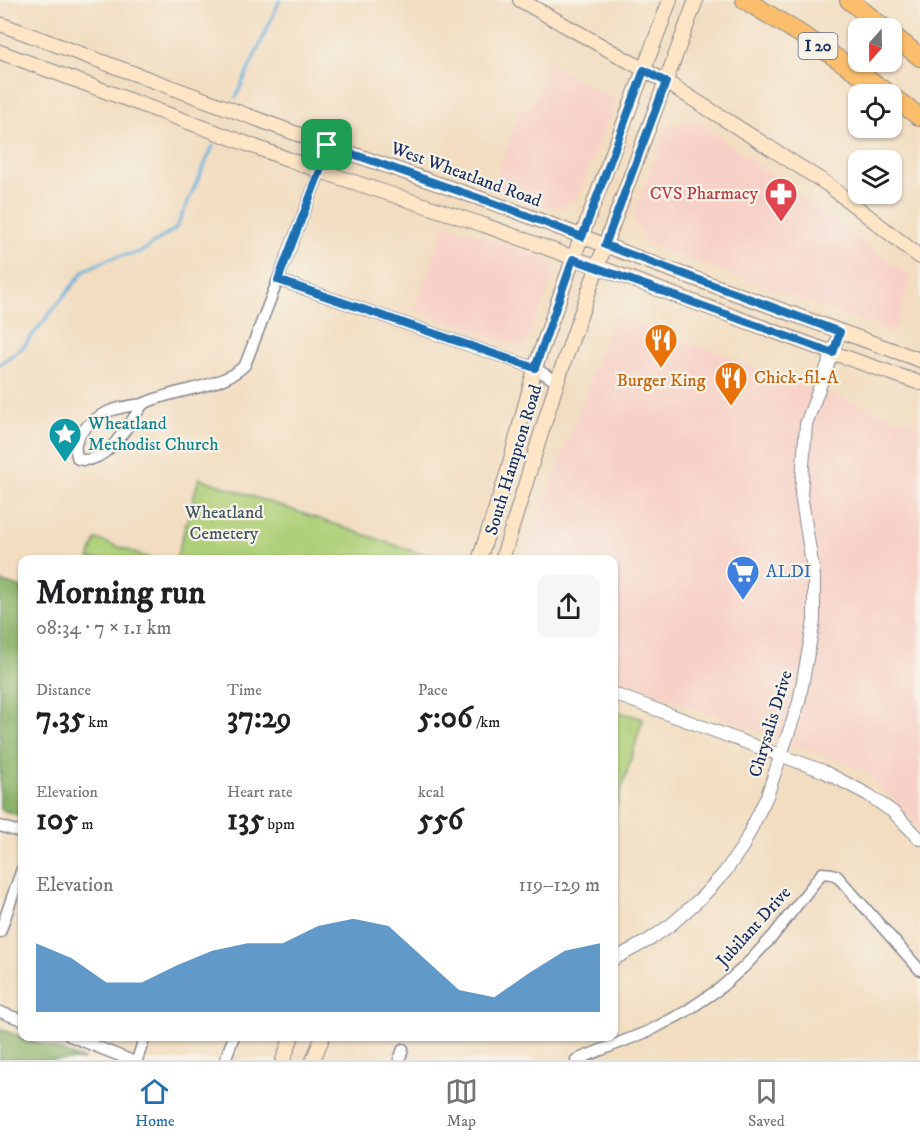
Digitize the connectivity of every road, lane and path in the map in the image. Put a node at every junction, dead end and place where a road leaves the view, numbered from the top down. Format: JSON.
{"nodes":[{"id":1,"x":520,"y":0,"type":"edge"},
{"id":2,"x":670,"y":0,"type":"edge"},
{"id":3,"x":696,"y":0,"type":"edge"},
{"id":4,"x":745,"y":0,"type":"edge"},
{"id":5,"x":849,"y":0,"type":"edge"},
{"id":6,"x":872,"y":18,"type":"edge"},
{"id":7,"x":0,"y":24,"type":"edge"},
{"id":8,"x":902,"y":43,"type":"edge"},
{"id":9,"x":56,"y":45,"type":"junction"},
{"id":10,"x":0,"y":52,"type":"edge"},
{"id":11,"x":920,"y":57,"type":"edge"},
{"id":12,"x":47,"y":70,"type":"junction"},
{"id":13,"x":644,"y":70,"type":"junction"},
{"id":14,"x":666,"y":82,"type":"junction"},
{"id":15,"x":874,"y":84,"type":"edge"},
{"id":16,"x":902,"y":104,"type":"edge"},
{"id":17,"x":920,"y":117,"type":"edge"},
{"id":18,"x":327,"y":145,"type":"junction"},
{"id":19,"x":320,"y":171,"type":"junction"},
{"id":20,"x":582,"y":237,"type":"junction"},
{"id":21,"x":605,"y":245,"type":"junction"},
{"id":22,"x":920,"y":257,"type":"edge"},
{"id":23,"x":573,"y":259,"type":"junction"},
{"id":24,"x":598,"y":268,"type":"junction"},
{"id":25,"x":278,"y":280,"type":"junction"},
{"id":26,"x":840,"y":332,"type":"junction"},
{"id":27,"x":833,"y":353,"type":"junction"},
{"id":28,"x":920,"y":360,"type":"edge"},
{"id":29,"x":535,"y":368,"type":"junction"},
{"id":30,"x":557,"y":382,"type":"junction"},
{"id":31,"x":920,"y":383,"type":"edge"},
{"id":32,"x":143,"y":404,"type":"junction"},
{"id":33,"x":481,"y":555,"type":"edge"},
{"id":34,"x":504,"y":555,"type":"edge"},
{"id":35,"x":618,"y":695,"type":"edge"},
{"id":36,"x":782,"y":754,"type":"junction"},
{"id":37,"x":0,"y":826,"type":"edge"},
{"id":38,"x":18,"y":832,"type":"edge"},
{"id":39,"x":920,"y":839,"type":"edge"},
{"id":40,"x":18,"y":880,"type":"edge"},
{"id":41,"x":0,"y":932,"type":"edge"},
{"id":42,"x":618,"y":957,"type":"edge"},
{"id":43,"x":920,"y":970,"type":"edge"},
{"id":44,"x":0,"y":1012,"type":"edge"},
{"id":45,"x":18,"y":1019,"type":"edge"},
{"id":46,"x":82,"y":1041,"type":"edge"},
{"id":47,"x":143,"y":1041,"type":"edge"},
{"id":48,"x":232,"y":1041,"type":"edge"},
{"id":49,"x":290,"y":1041,"type":"edge"},
{"id":50,"x":320,"y":1041,"type":"edge"},
{"id":51,"x":403,"y":1049,"type":"dead end"},
{"id":52,"x":130,"y":1060,"type":"edge"},
{"id":53,"x":137,"y":1060,"type":"edge"},
{"id":54,"x":225,"y":1060,"type":"edge"},
{"id":55,"x":283,"y":1060,"type":"edge"},
{"id":56,"x":314,"y":1060,"type":"edge"},
{"id":57,"x":399,"y":1060,"type":"edge"},
{"id":58,"x":576,"y":1060,"type":"edge"}],
"edges":[{"from":1,"to":13,"type":"main road"},
{"from":2,"to":13,"type":"main road","name":"South Hampton Road"},
{"from":3,"to":14,"type":"main road","name":"South Hampton Road"},
{"from":4,"to":15,"type":"highway","number":"I 20"},
{"from":5,"to":6,"type":"highway"},
{"from":7,"to":9,"type":"main road","name":"West Wheatland Road"},
{"from":8,"to":11,"type":"highway"},
{"from":9,"to":12,"type":"main road"},
{"from":9,"to":18,"type":"main road","name":"West Wheatland Road"},
{"from":10,"to":12,"type":"main road"},
{"from":12,"to":19,"type":"main road"},
{"from":13,"to":14,"type":"main road"},
{"from":13,"to":20,"type":"main road","name":"South Hampton Road"},
{"from":14,"to":21,"type":"main road","name":"South Hampton Road"},
{"from":14,"to":22,"type":"main road"},
{"from":16,"to":17,"type":"highway","number":"I 20"},
{"from":18,"to":19,"type":"street"},
{"from":18,"to":20,"type":"main road","name":"West Wheatland Road"},
{"from":19,"to":23,"type":"main road"},
{"from":19,"to":25,"type":"street"},
{"from":20,"to":21,"type":"main road","name":"West Wheatland Road"},
{"from":20,"to":23,"type":"main road","name":"South Hampton Road"},
{"from":21,"to":24,"type":"main road","name":"South Hampton Road"},
{"from":21,"to":26,"type":"main road","name":"West Wheatland Road"},
{"from":23,"to":24,"type":"main road"},
{"from":23,"to":29,"type":"main road","name":"South Hampton Road"},
{"from":24,"to":27,"type":"main road"},
{"from":24,"to":30,"type":"main road","name":"South Hampton Road"},
{"from":25,"to":29,"type":"street"},
{"from":25,"to":32,"type":"street"},
{"from":26,"to":27,"type":"street","name":"Chrysalis Drive"},
{"from":26,"to":28,"type":"main road","name":"West Wheatland Road"},
{"from":27,"to":31,"type":"main road"},
{"from":27,"to":36,"type":"street","name":"Chrysalis Drive"},
{"from":29,"to":30,"type":"street"},
{"from":29,"to":33,"type":"main road","name":"South Hampton Road"},
{"from":30,"to":34,"type":"main road","name":"South Hampton Road"},
{"from":32,"to":32,"type":"street"},
{"from":35,"to":36,"type":"street"},
{"from":36,"to":39,"type":"street"},
{"from":36,"to":42,"type":"street","name":"Chrysalis Drive"},
{"from":37,"to":38,"type":"street"},
{"from":40,"to":41,"type":"street"},
{"from":43,"to":58,"type":"street","name":"Jubilant Drive"},
{"from":44,"to":45,"type":"street"},
{"from":46,"to":52,"type":"street"},
{"from":47,"to":53,"type":"street"},
{"from":48,"to":54,"type":"street"},
{"from":49,"to":55,"type":"main road"},
{"from":50,"to":56,"type":"main road"},
{"from":51,"to":57,"type":"street"}]}
